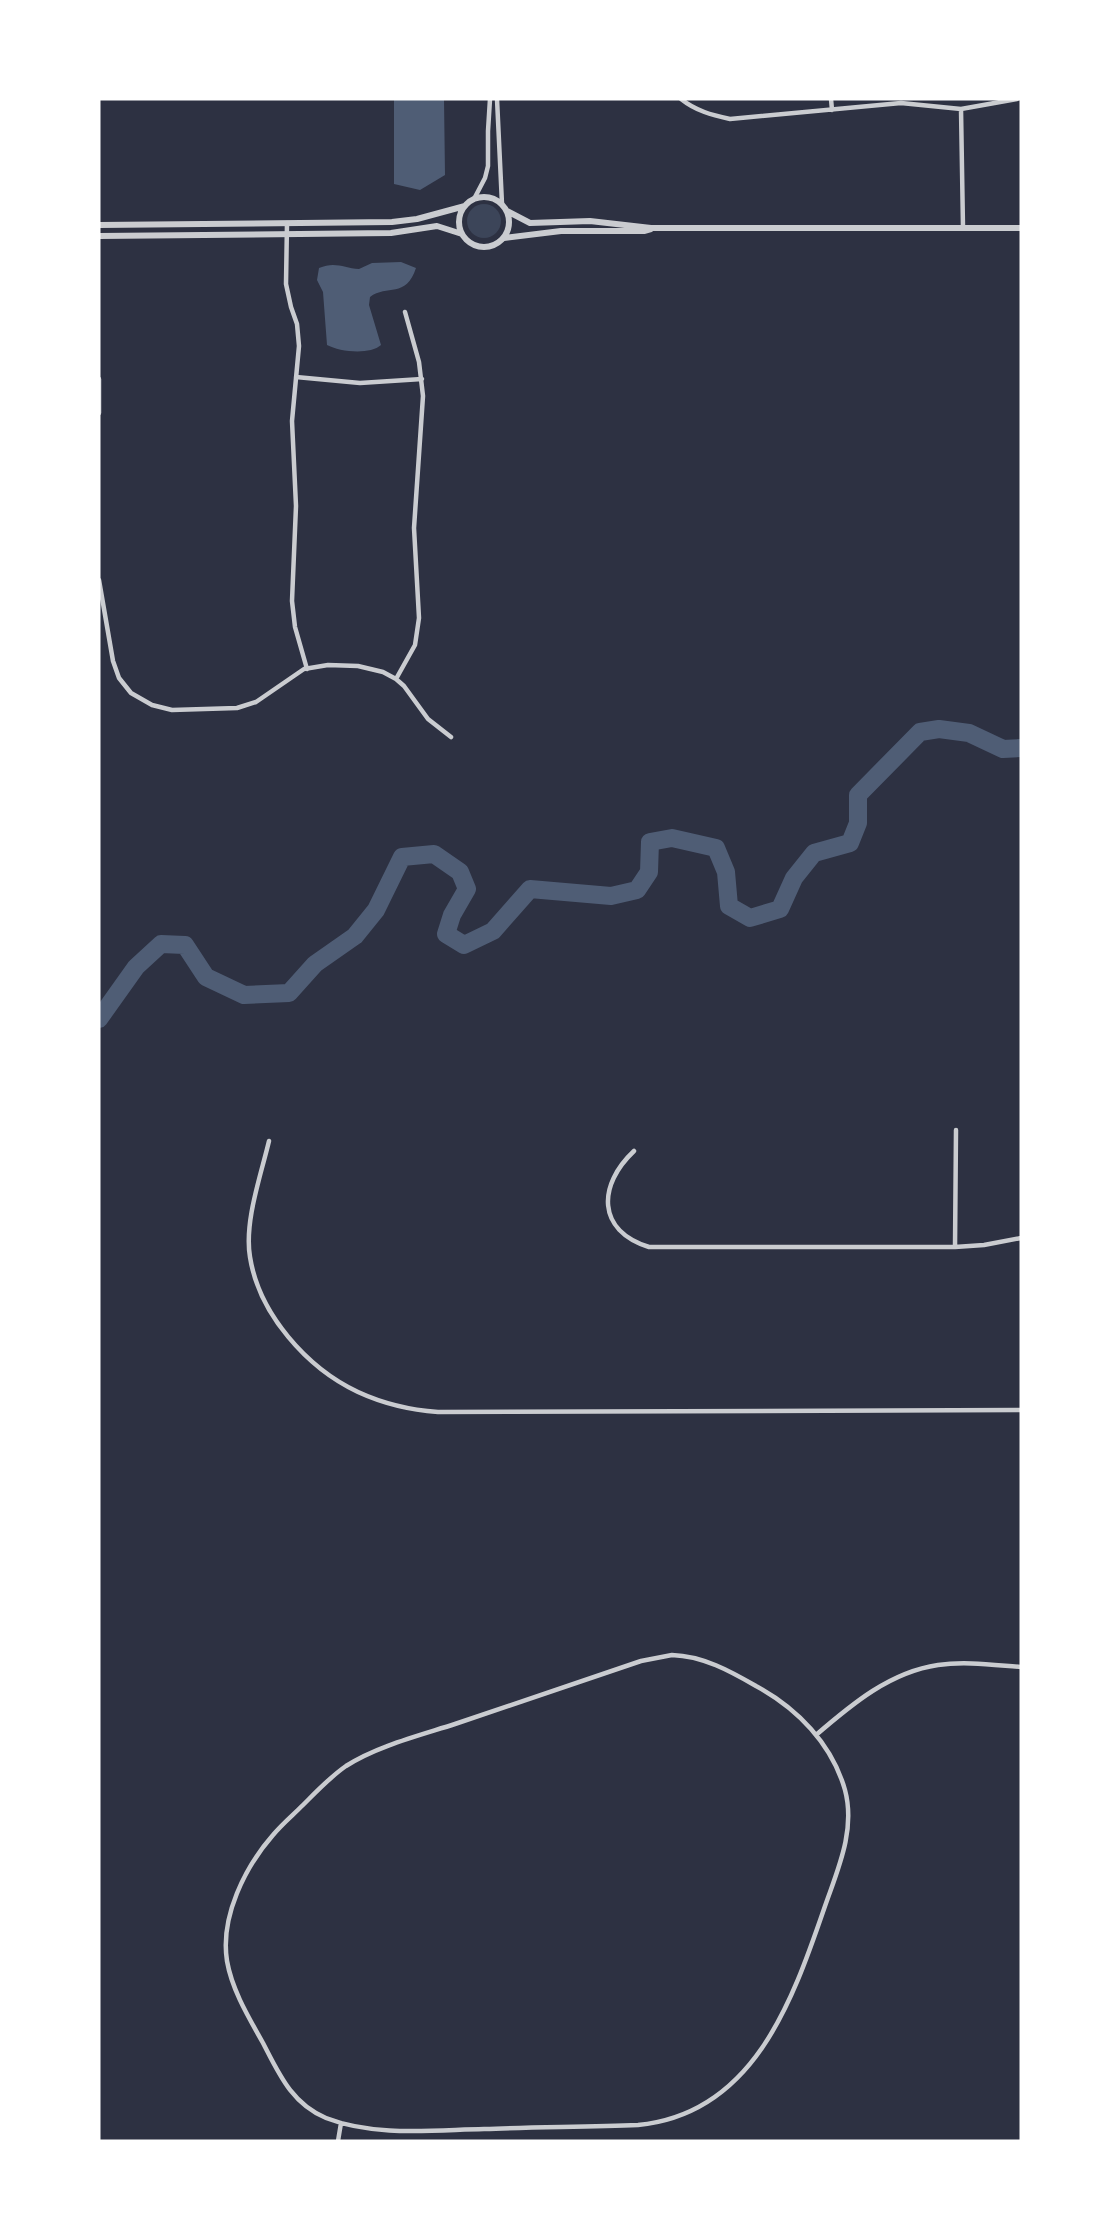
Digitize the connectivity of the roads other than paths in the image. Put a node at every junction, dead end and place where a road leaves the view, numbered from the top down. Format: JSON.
{"nodes":[{"id":1,"x":490,"y":99,"type":"edge"},
{"id":2,"x":497,"y":99,"type":"edge"},
{"id":3,"x":681,"y":99,"type":"edge"},
{"id":4,"x":831,"y":99,"type":"edge"},
{"id":5,"x":1017,"y":99,"type":"edge"},
{"id":6,"x":961,"y":109,"type":"junction"},
{"id":7,"x":832,"y":110,"type":"junction"},
{"id":8,"x":474,"y":199,"type":"junction"},
{"id":9,"x":502,"y":204,"type":"junction"},
{"id":10,"x":465,"y":206,"type":"junction"},
{"id":11,"x":507,"y":211,"type":"junction"},
{"id":12,"x":286,"y":223,"type":"junction"},
{"id":13,"x":99,"y":225,"type":"edge"},
{"id":14,"x":651,"y":228,"type":"junction"},
{"id":15,"x":963,"y":228,"type":"junction"},
{"id":16,"x":1021,"y":228,"type":"edge"},
{"id":17,"x":286,"y":234,"type":"junction"},
{"id":18,"x":462,"y":234,"type":"junction"},
{"id":19,"x":99,"y":236,"type":"edge"},
{"id":20,"x":504,"y":238,"type":"junction"},
{"id":21,"x":405,"y":312,"type":"dead end"},
{"id":22,"x":296,"y":377,"type":"junction"},
{"id":23,"x":99,"y":379,"type":"edge"},
{"id":24,"x":422,"y":379,"type":"junction"},
{"id":25,"x":99,"y":413,"type":"edge"},
{"id":26,"x":99,"y":580,"type":"edge"},
{"id":27,"x":307,"y":669,"type":"junction"},
{"id":28,"x":396,"y":679,"type":"junction"},
{"id":29,"x":451,"y":737,"type":"dead end"},
{"id":30,"x":956,"y":1130,"type":"dead end"},
{"id":31,"x":269,"y":1140,"type":"dead end"},
{"id":32,"x":634,"y":1151,"type":"dead end"},
{"id":33,"x":1021,"y":1238,"type":"edge"},
{"id":34,"x":955,"y":1247,"type":"junction"},
{"id":35,"x":1021,"y":1410,"type":"edge"},
{"id":36,"x":1021,"y":1667,"type":"edge"},
{"id":37,"x":816,"y":1735,"type":"junction"},
{"id":38,"x":341,"y":2123,"type":"junction"},
{"id":39,"x":338,"y":2141,"type":"edge"}],
"edges":[{"from":1,"to":8,"type":"street"},
{"from":2,"to":9,"type":"street"},
{"from":3,"to":7,"type":"street"},
{"from":4,"to":7,"type":"street"},
{"from":5,"to":6,"type":"street"},
{"from":6,"to":7,"type":"street"},
{"from":6,"to":15,"type":"street"},
{"from":8,"to":9,"type":"street"},
{"from":8,"to":10,"type":"street"},
{"from":9,"to":11,"type":"street"},
{"from":10,"to":12,"type":"street"},
{"from":10,"to":18,"type":"street"},
{"from":11,"to":14,"type":"street"},
{"from":11,"to":20,"type":"street"},
{"from":12,"to":13,"type":"street"},
{"from":12,"to":17,"type":"street"},
{"from":14,"to":15,"type":"street"},
{"from":14,"to":20,"type":"street"},
{"from":15,"to":16,"type":"street"},
{"from":17,"to":18,"type":"street"},
{"from":17,"to":19,"type":"street"},
{"from":17,"to":22,"type":"street"},
{"from":18,"to":20,"type":"street"},
{"from":21,"to":24,"type":"street"},
{"from":22,"to":24,"type":"street"},
{"from":22,"to":27,"type":"street"},
{"from":23,"to":25,"type":"street"},
{"from":24,"to":28,"type":"street"},
{"from":26,"to":27,"type":"street"},
{"from":27,"to":28,"type":"street"},
{"from":28,"to":29,"type":"street"},
{"from":30,"to":34,"type":"street"},
{"from":31,"to":35,"type":"street"},
{"from":32,"to":34,"type":"street"},
{"from":33,"to":34,"type":"street"},
{"from":36,"to":37,"type":"street"},
{"from":37,"to":38,"type":"street"},
{"from":37,"to":38,"type":"street"},
{"from":38,"to":39,"type":"street"}]}
